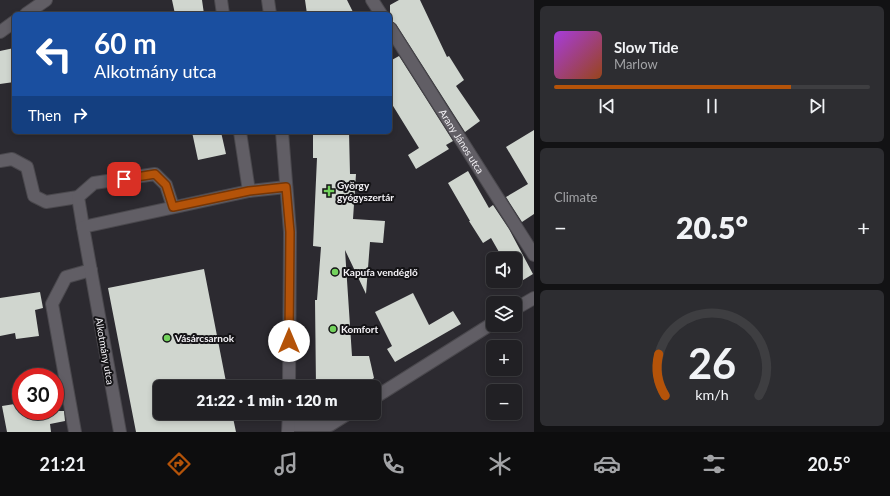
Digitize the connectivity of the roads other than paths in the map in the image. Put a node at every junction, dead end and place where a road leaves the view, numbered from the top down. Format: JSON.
{"nodes":[{"id":1,"x":46,"y":0,"type":"edge"},
{"id":2,"x":221,"y":0,"type":"edge"},
{"id":3,"x":268,"y":0,"type":"edge"},
{"id":4,"x":372,"y":0,"type":"edge"},
{"id":5,"x":29,"y":12,"type":"edge"},
{"id":6,"x":223,"y":12,"type":"edge"},
{"id":7,"x":270,"y":12,"type":"edge"},
{"id":8,"x":380,"y":12,"type":"edge"},
{"id":9,"x":12,"y":23,"type":"edge"},
{"id":10,"x":392,"y":31,"type":"edge"},
{"id":11,"x":0,"y":32,"type":"edge"},
{"id":12,"x":240,"y":134,"type":"edge"},
{"id":13,"x":282,"y":134,"type":"edge"},
{"id":14,"x":0,"y":161,"type":"edge"},
{"id":15,"x":286,"y":187,"type":"junction"},
{"id":16,"x":249,"y":191,"type":"junction"},
{"id":17,"x":78,"y":196,"type":"junction"},
{"id":18,"x":173,"y":207,"type":"junction"},
{"id":19,"x":83,"y":227,"type":"junction"},
{"id":20,"x":534,"y":255,"type":"edge"},
{"id":21,"x":91,"y":270,"type":"junction"},
{"id":22,"x":534,"y":298,"type":"edge"},
{"id":23,"x":522,"y":306,"type":"edge"},
{"id":24,"x":486,"y":327,"type":"edge"},
{"id":25,"x":289,"y":380,"type":"edge"},
{"id":26,"x":381,"y":394,"type":"edge"},
{"id":27,"x":338,"y":420,"type":"edge"},
{"id":28,"x":288,"y":423,"type":"edge"},
{"id":29,"x":75,"y":432,"type":"edge"},
{"id":30,"x":120,"y":432,"type":"edge"}],
"edges":[{"from":1,"to":5,"type":"street"},
{"from":2,"to":6,"type":"street"},
{"from":3,"to":7,"type":"street"},
{"from":4,"to":8,"type":"street"},
{"from":9,"to":11,"type":"street"},
{"from":10,"to":20,"type":"street","name":"Arany János utca"},
{"from":12,"to":16,"type":"street"},
{"from":13,"to":15,"type":"street"},
{"from":14,"to":17,"type":"street"},
{"from":15,"to":16,"type":"street"},
{"from":15,"to":25,"type":"street"},
{"from":16,"to":18,"type":"street"},
{"from":17,"to":18,"type":"street"},
{"from":17,"to":19,"type":"street","name":"Alkotmány utca"},
{"from":18,"to":19,"type":"street"},
{"from":19,"to":21,"type":"street","name":"Alkotmány utca"},
{"from":21,"to":29,"type":"street"},
{"from":21,"to":30,"type":"street","name":"Alkotmány utca"},
{"from":22,"to":23,"type":"street"},
{"from":24,"to":26,"type":"street"},
{"from":27,"to":28,"type":"street"}]}
